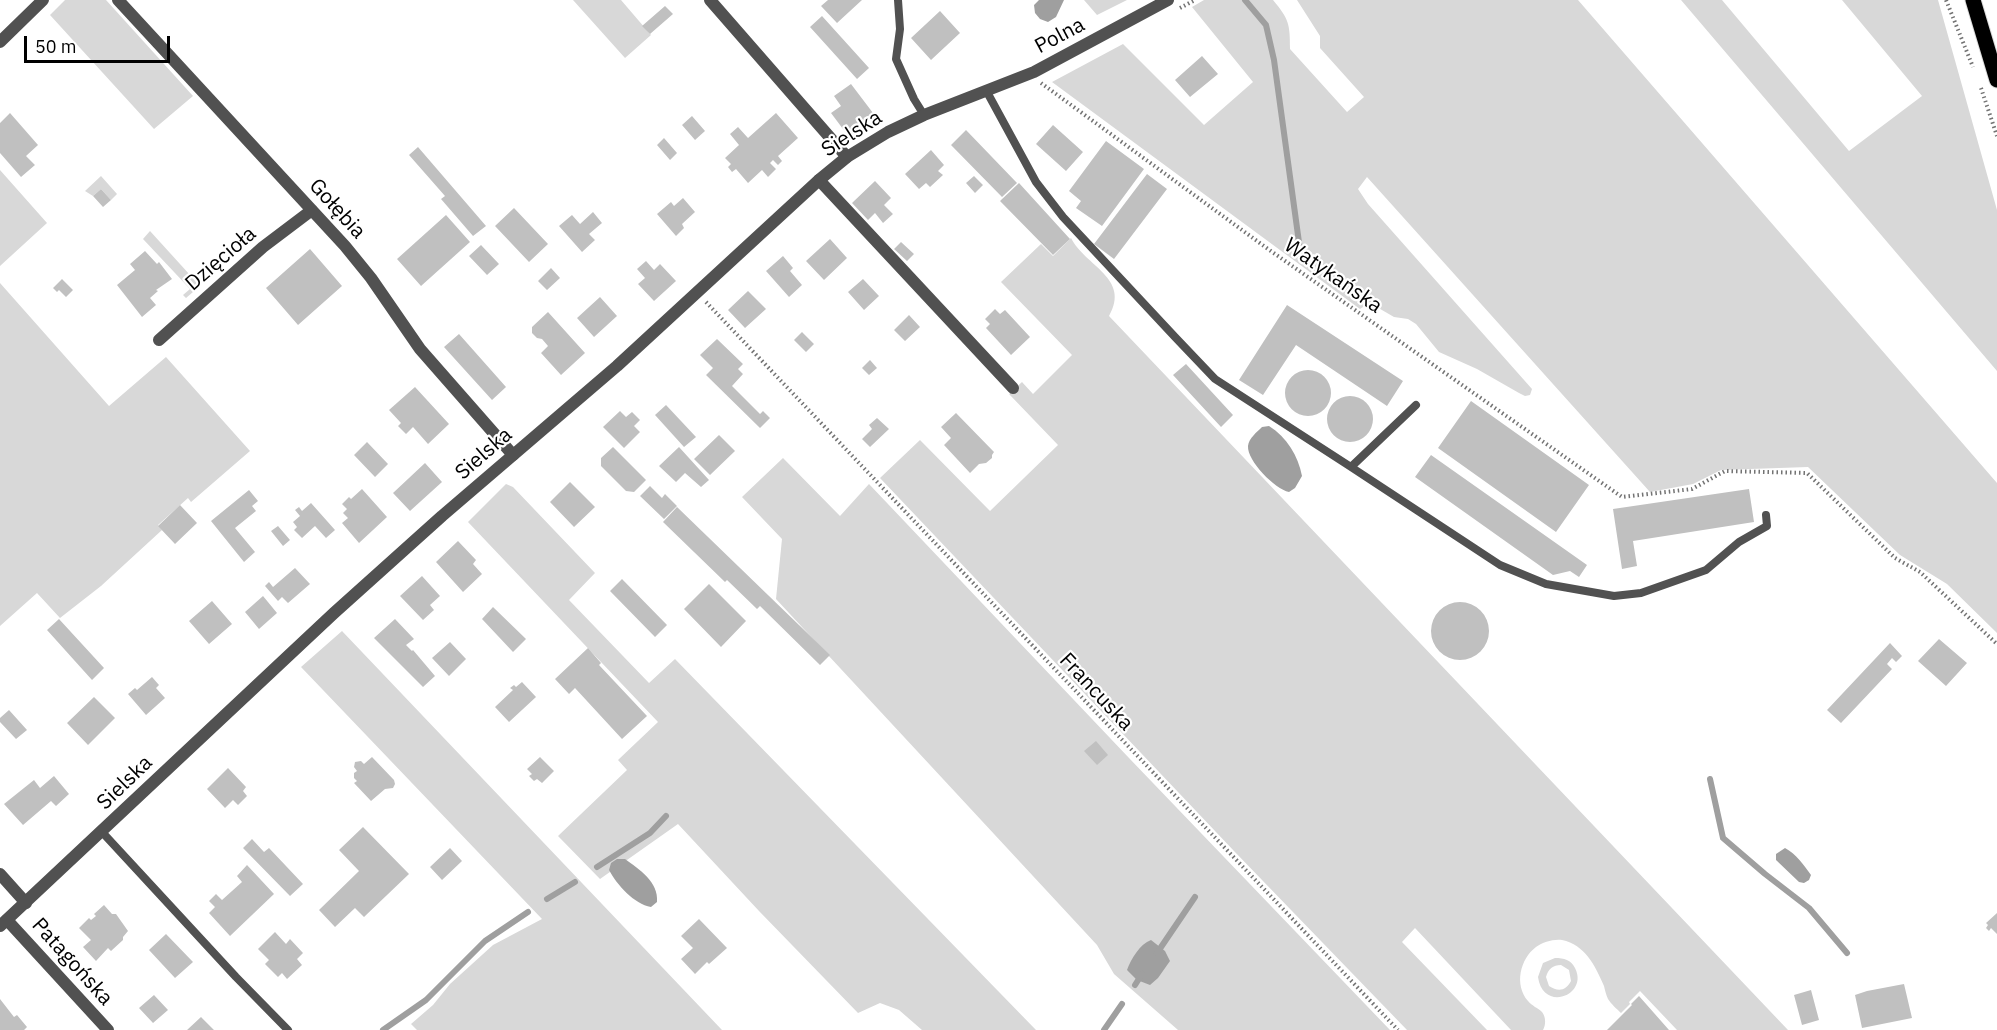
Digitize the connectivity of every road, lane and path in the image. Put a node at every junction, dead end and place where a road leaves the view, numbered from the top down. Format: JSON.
{"nodes":[{"id":1,"x":43,"y":0,"type":"edge"},
{"id":2,"x":118,"y":0,"type":"edge"},
{"id":3,"x":710,"y":0,"type":"edge"},
{"id":4,"x":898,"y":0,"type":"edge"},
{"id":5,"x":1168,"y":0,"type":"edge"},
{"id":6,"x":1946,"y":0,"type":"edge"},
{"id":7,"x":1972,"y":0,"type":"edge"},
{"id":8,"x":0,"y":42,"type":"edge"},
{"id":9,"x":1034,"y":72,"type":"junction"},
{"id":10,"x":1976,"y":75,"type":"dead end"},
{"id":11,"x":1997,"y":80,"type":"edge"},
{"id":12,"x":1979,"y":85,"type":"dead end"},
{"id":13,"x":987,"y":92,"type":"junction"},
{"id":14,"x":924,"y":115,"type":"junction"},
{"id":15,"x":1997,"y":136,"type":"edge"},
{"id":16,"x":847,"y":157,"type":"junction"},
{"id":17,"x":819,"y":180,"type":"junction"},
{"id":18,"x":312,"y":210,"type":"junction"},
{"id":19,"x":697,"y":293,"type":"junction"},
{"id":20,"x":159,"y":340,"type":"dead end"},
{"id":21,"x":1013,"y":388,"type":"dead end"},
{"id":22,"x":1416,"y":405,"type":"dead end"},
{"id":23,"x":513,"y":455,"type":"junction"},
{"id":24,"x":1351,"y":467,"type":"junction"},
{"id":25,"x":1766,"y":515,"type":"dead end"},
{"id":26,"x":1997,"y":644,"type":"edge"},
{"id":27,"x":102,"y":832,"type":"junction"},
{"id":28,"x":0,"y":874,"type":"edge"},
{"id":29,"x":26,"y":903,"type":"junction"},
{"id":30,"x":4,"y":923,"type":"edge"},
{"id":31,"x":108,"y":1030,"type":"edge"},
{"id":32,"x":288,"y":1030,"type":"edge"},
{"id":33,"x":1398,"y":1030,"type":"edge"}],
"edges":[{"from":1,"to":8,"type":"street"},
{"from":2,"to":18,"type":"street","name":"Gołębia"},
{"from":3,"to":16,"type":"street"},
{"from":4,"to":14,"type":"lane"},
{"from":5,"to":9,"type":"street","name":"Polna"},
{"from":6,"to":10,"type":"path"},
{"from":7,"to":11,"type":"main road"},
{"from":9,"to":13,"type":"street","name":"Sielska"},
{"from":9,"to":26,"type":"path","name":"Watykańska"},
{"from":12,"to":15,"type":"path"},
{"from":13,"to":14,"type":"street","name":"Sielska"},
{"from":13,"to":24,"type":"lane"},
{"from":14,"to":16,"type":"street","name":"Sielska"},
{"from":16,"to":17,"type":"street","name":"Sielska"},
{"from":17,"to":19,"type":"street","name":"Sielska"},
{"from":17,"to":21,"type":"street"},
{"from":18,"to":20,"type":"street","name":"Dzięcioła"},
{"from":18,"to":23,"type":"street","name":"Gołębia"},
{"from":19,"to":23,"type":"street","name":"Sielska"},
{"from":19,"to":33,"type":"path","name":"Francuska"},
{"from":22,"to":24,"type":"lane"},
{"from":23,"to":27,"type":"street","name":"Sielska"},
{"from":24,"to":25,"type":"lane"},
{"from":27,"to":29,"type":"street","name":"Sielska"},
{"from":27,"to":32,"type":"lane"},
{"from":28,"to":29,"type":"street"},
{"from":29,"to":30,"type":"street","name":"Sielska"},
{"from":30,"to":31,"type":"street","name":"Patagońska"}]}
